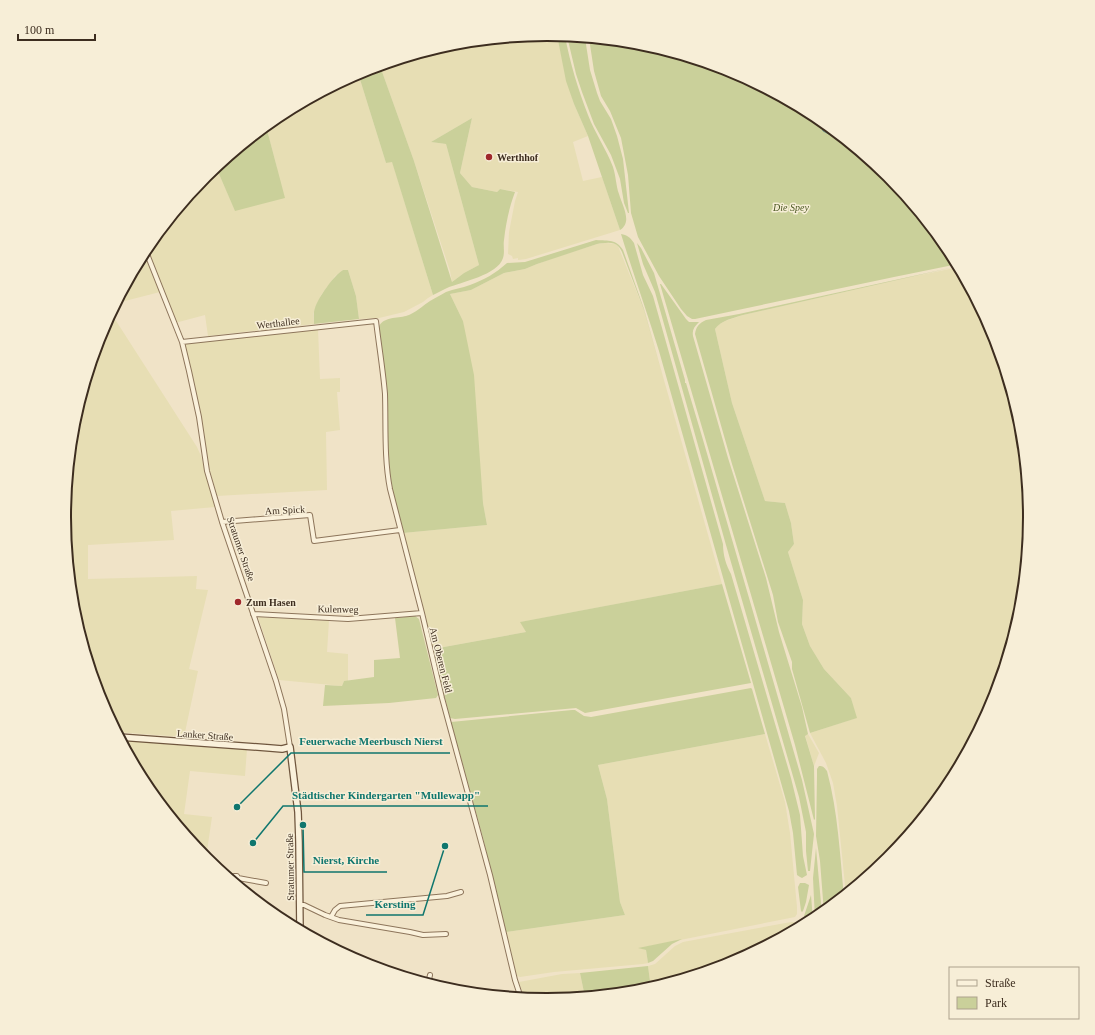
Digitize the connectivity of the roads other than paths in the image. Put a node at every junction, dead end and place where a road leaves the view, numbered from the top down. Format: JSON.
{"nodes":[{"id":1,"x":148,"y":257,"type":"edge"},
{"id":2,"x":376,"y":321,"type":"joint"},
{"id":3,"x":182,"y":342,"type":"junction"},
{"id":4,"x":222,"y":522,"type":"junction"},
{"id":5,"x":400,"y":530,"type":"junction"},
{"id":6,"x":422,"y":613,"type":"junction"},
{"id":7,"x":253,"y":614,"type":"junction"},
{"id":8,"x":125,"y":737,"type":"edge"},
{"id":9,"x":290,"y":747,"type":"junction"},
{"id":10,"x":233,"y":876,"type":"edge"},
{"id":11,"x":266,"y":883,"type":"dead end"},
{"id":12,"x":460,"y":892,"type":"dead end"},
{"id":13,"x":300,"y":905,"type":"junction"},
{"id":14,"x":331,"y":917,"type":"junction"},
{"id":15,"x":300,"y":924,"type":"edge"},
{"id":16,"x":446,"y":934,"type":"dead end"},
{"id":17,"x":430,"y":975,"type":"dead end"},
{"id":18,"x":429,"y":979,"type":"edge"},
{"id":19,"x":519,"y":993,"type":"edge"}],
"edges":[{"from":1,"to":3,"type":"street","name":"Stratumer Straße"},
{"from":2,"to":3,"type":"street","name":"Werthallee"},
{"from":2,"to":5,"type":"street","name":"Am Oberen Feld"},
{"from":3,"to":4,"type":"street","name":"Stratumer Straße"},
{"from":4,"to":5,"type":"street","name":"Am Spick"},
{"from":4,"to":7,"type":"street","name":"Stratumer Straße"},
{"from":5,"to":6,"type":"street","name":"Am Oberen Feld"},
{"from":6,"to":7,"type":"street","name":"Kulenweg"},
{"from":6,"to":19,"type":"street","name":"Am Oberen Feld"},
{"from":7,"to":9,"type":"street","name":"Stratumer Straße"},
{"from":8,"to":9,"type":"street","name":"Lanker Straße"},
{"from":9,"to":13,"type":"street","name":"Stratumer Straße"},
{"from":10,"to":11,"type":"street"},
{"from":12,"to":14,"type":"street"},
{"from":13,"to":14,"type":"street"},
{"from":13,"to":15,"type":"street","name":"Stratumer Straße"},
{"from":14,"to":16,"type":"street"},
{"from":17,"to":18,"type":"street"}]}
